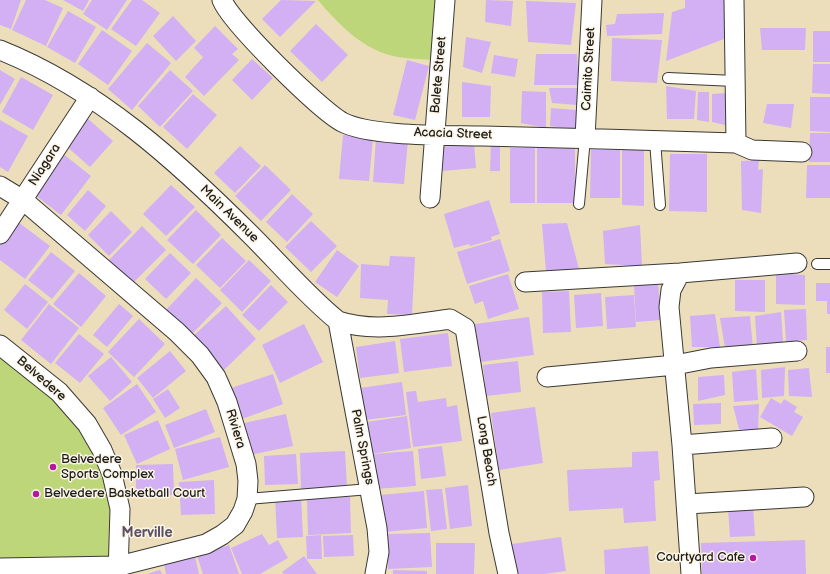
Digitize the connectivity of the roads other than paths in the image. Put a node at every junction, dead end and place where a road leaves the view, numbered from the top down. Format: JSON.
{"nodes":[{"id":1,"x":222,"y":0,"type":"edge"},
{"id":2,"x":446,"y":0,"type":"edge"},
{"id":3,"x":592,"y":0,"type":"edge"},
{"id":4,"x":734,"y":0,"type":"edge"},
{"id":5,"x":0,"y":50,"type":"edge"},
{"id":6,"x":668,"y":78,"type":"dead end"},
{"id":7,"x":736,"y":80,"type":"junction"},
{"id":8,"x":90,"y":96,"type":"junction"},
{"id":9,"x":434,"y":134,"type":"junction"},
{"id":10,"x":585,"y":138,"type":"junction"},
{"id":11,"x":655,"y":140,"type":"junction"},
{"id":12,"x":736,"y":143,"type":"junction"},
{"id":13,"x":802,"y":152,"type":"dead end"},
{"id":14,"x":0,"y":186,"type":"edge"},
{"id":15,"x":430,"y":198,"type":"dead end"},
{"id":16,"x":23,"y":200,"type":"junction"},
{"id":17,"x":579,"y":204,"type":"dead end"},
{"id":18,"x":660,"y":205,"type":"dead end"},
{"id":19,"x":0,"y":234,"type":"edge"},
{"id":20,"x":797,"y":263,"type":"dead end"},
{"id":21,"x":817,"y":264,"type":"dead end"},
{"id":22,"x":830,"y":264,"type":"edge"},
{"id":23,"x":680,"y":273,"type":"junction"},
{"id":24,"x":525,"y":282,"type":"dead end"},
{"id":25,"x":338,"y":321,"type":"junction"},
{"id":26,"x":465,"y":328,"type":"joint"},
{"id":27,"x":0,"y":345,"type":"edge"},
{"id":28,"x":797,"y":351,"type":"dead end"},
{"id":29,"x":675,"y":365,"type":"junction"},
{"id":30,"x":547,"y":377,"type":"dead end"},
{"id":31,"x":772,"y":438,"type":"dead end"},
{"id":32,"x":682,"y":445,"type":"junction"},
{"id":33,"x":370,"y":489,"type":"junction"},
{"id":34,"x":804,"y":498,"type":"dead end"},
{"id":35,"x":247,"y":499,"type":"junction"},
{"id":36,"x":687,"y":504,"type":"junction"},
{"id":37,"x":0,"y":568,"type":"edge"},
{"id":38,"x":118,"y":570,"type":"edge"},
{"id":39,"x":375,"y":574,"type":"edge"},
{"id":40,"x":508,"y":574,"type":"edge"},
{"id":41,"x":691,"y":574,"type":"edge"}],
"edges":[{"from":1,"to":9,"type":"street","name":"Acacia Street"},
{"from":2,"to":9,"type":"street","name":"Balete Street"},
{"from":3,"to":10,"type":"street","name":"Caimito Street"},
{"from":4,"to":7,"type":"street"},
{"from":5,"to":8,"type":"street","name":"Main Avenue"},
{"from":6,"to":7,"type":"lane"},
{"from":7,"to":12,"type":"street"},
{"from":8,"to":16,"type":"street","name":"Niagara"},
{"from":8,"to":25,"type":"street","name":"Main Avenue"},
{"from":9,"to":10,"type":"street","name":"Acacia Street"},
{"from":9,"to":15,"type":"street","name":"Balete Street"},
{"from":10,"to":11,"type":"street","name":"Acacia Street"},
{"from":10,"to":17,"type":"lane"},
{"from":11,"to":12,"type":"street","name":"Acacia Street"},
{"from":11,"to":18,"type":"lane"},
{"from":12,"to":13,"type":"street","name":"Acacia Street"},
{"from":14,"to":16,"type":"street","name":"Riviera"},
{"from":16,"to":19,"type":"street","name":"Niagara"},
{"from":16,"to":35,"type":"street","name":"Riviera"},
{"from":20,"to":23,"type":"street"},
{"from":21,"to":22,"type":"lane"},
{"from":23,"to":24,"type":"street"},
{"from":23,"to":29,"type":"street"},
{"from":25,"to":26,"type":"street","name":"Main Avenue"},
{"from":25,"to":33,"type":"street","name":"Palm Springs"},
{"from":26,"to":40,"type":"street","name":"Long Beach"},
{"from":27,"to":38,"type":"street","name":"Belvedere"},
{"from":28,"to":29,"type":"street"},
{"from":29,"to":30,"type":"street"},
{"from":29,"to":32,"type":"street"},
{"from":31,"to":32,"type":"street"},
{"from":32,"to":36,"type":"street"},
{"from":33,"to":35,"type":"lane"},
{"from":33,"to":39,"type":"street","name":"Palm Springs"},
{"from":34,"to":36,"type":"street"},
{"from":35,"to":38,"type":"street","name":"Riviera"},
{"from":36,"to":41,"type":"street"},
{"from":37,"to":38,"type":"street","name":"Riviera"}]}
